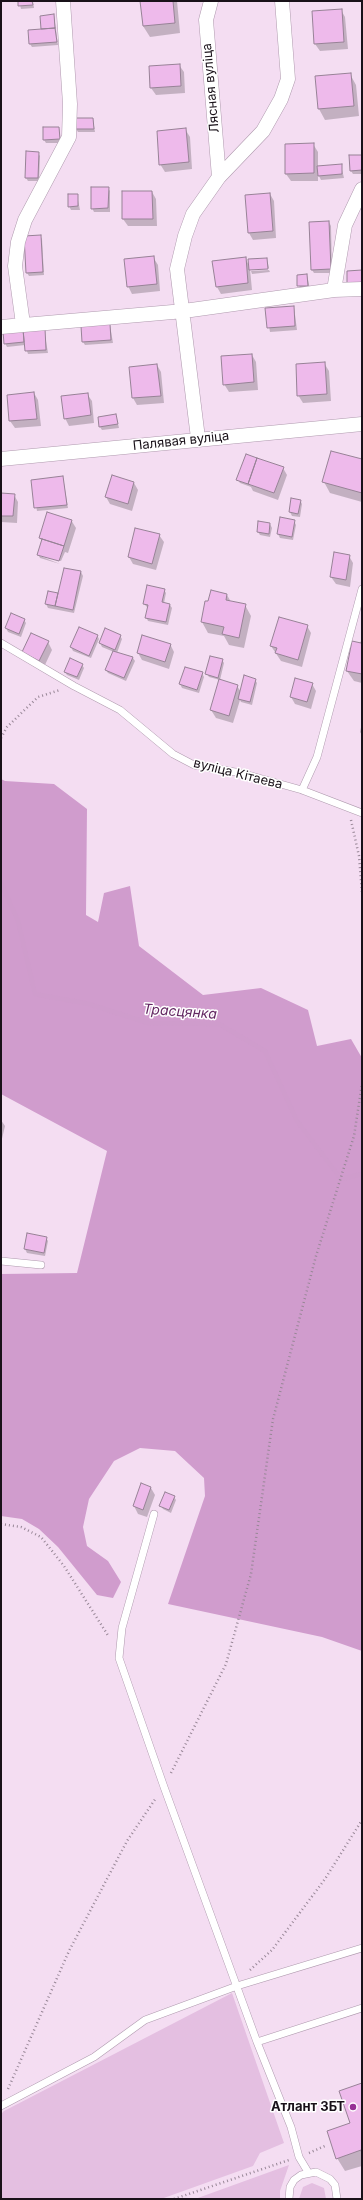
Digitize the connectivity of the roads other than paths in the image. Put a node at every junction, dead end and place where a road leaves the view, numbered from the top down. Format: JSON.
{"nodes":[{"id":1,"x":63,"y":1,"type":"edge"},
{"id":2,"x":211,"y":1,"type":"edge"},
{"id":3,"x":282,"y":1,"type":"edge"},
{"id":4,"x":219,"y":176,"type":"junction"},
{"id":5,"x":362,"y":189,"type":"edge"},
{"id":6,"x":362,"y":289,"type":"edge"},
{"id":7,"x":334,"y":290,"type":"junction"},
{"id":8,"x":184,"y":311,"type":"junction"},
{"id":9,"x":24,"y":324,"type":"junction"},
{"id":10,"x":1,"y":327,"type":"edge"},
{"id":11,"x":362,"y":424,"type":"edge"},
{"id":12,"x":198,"y":438,"type":"junction"},
{"id":13,"x":1,"y":459,"type":"edge"},
{"id":14,"x":362,"y":589,"type":"edge"},
{"id":15,"x":1,"y":643,"type":"edge"},
{"id":16,"x":302,"y":790,"type":"junction"},
{"id":17,"x":362,"y":813,"type":"edge"},
{"id":18,"x":1,"y":1261,"type":"edge"},
{"id":19,"x":41,"y":1265,"type":"dead end"},
{"id":20,"x":154,"y":1514,"type":"dead end"},
{"id":21,"x":362,"y":1948,"type":"edge"},
{"id":22,"x":236,"y":1984,"type":"junction"},
{"id":23,"x":362,"y":2008,"type":"edge"},
{"id":24,"x":257,"y":2042,"type":"junction"},
{"id":25,"x":1,"y":2106,"type":"edge"},
{"id":26,"x":308,"y":2172,"type":"junction"},
{"id":27,"x":289,"y":2199,"type":"edge"},
{"id":28,"x":337,"y":2199,"type":"edge"}],
"edges":[{"from":1,"to":9,"type":"street"},
{"from":2,"to":4,"type":"street","name":"Лясная вуліца"},
{"from":3,"to":4,"type":"street"},
{"from":4,"to":8,"type":"street"},
{"from":5,"to":7,"type":"street"},
{"from":6,"to":7,"type":"street"},
{"from":7,"to":8,"type":"street"},
{"from":8,"to":9,"type":"street"},
{"from":8,"to":12,"type":"street"},
{"from":9,"to":10,"type":"street"},
{"from":11,"to":12,"type":"street","name":"Палявая вуліца"},
{"from":12,"to":13,"type":"street","name":"Палявая вуліца"},
{"from":14,"to":16,"type":"lane"},
{"from":15,"to":16,"type":"lane","name":"вуліца Кітаева"},
{"from":16,"to":17,"type":"lane","name":"вуліца Кітаева"},
{"from":18,"to":19,"type":"lane"},
{"from":20,"to":22,"type":"lane"},
{"from":21,"to":22,"type":"lane"},
{"from":22,"to":24,"type":"lane"},
{"from":22,"to":25,"type":"lane"},
{"from":23,"to":24,"type":"lane"},
{"from":24,"to":26,"type":"lane"},
{"from":26,"to":27,"type":"lane"},
{"from":26,"to":28,"type":"lane"}]}
